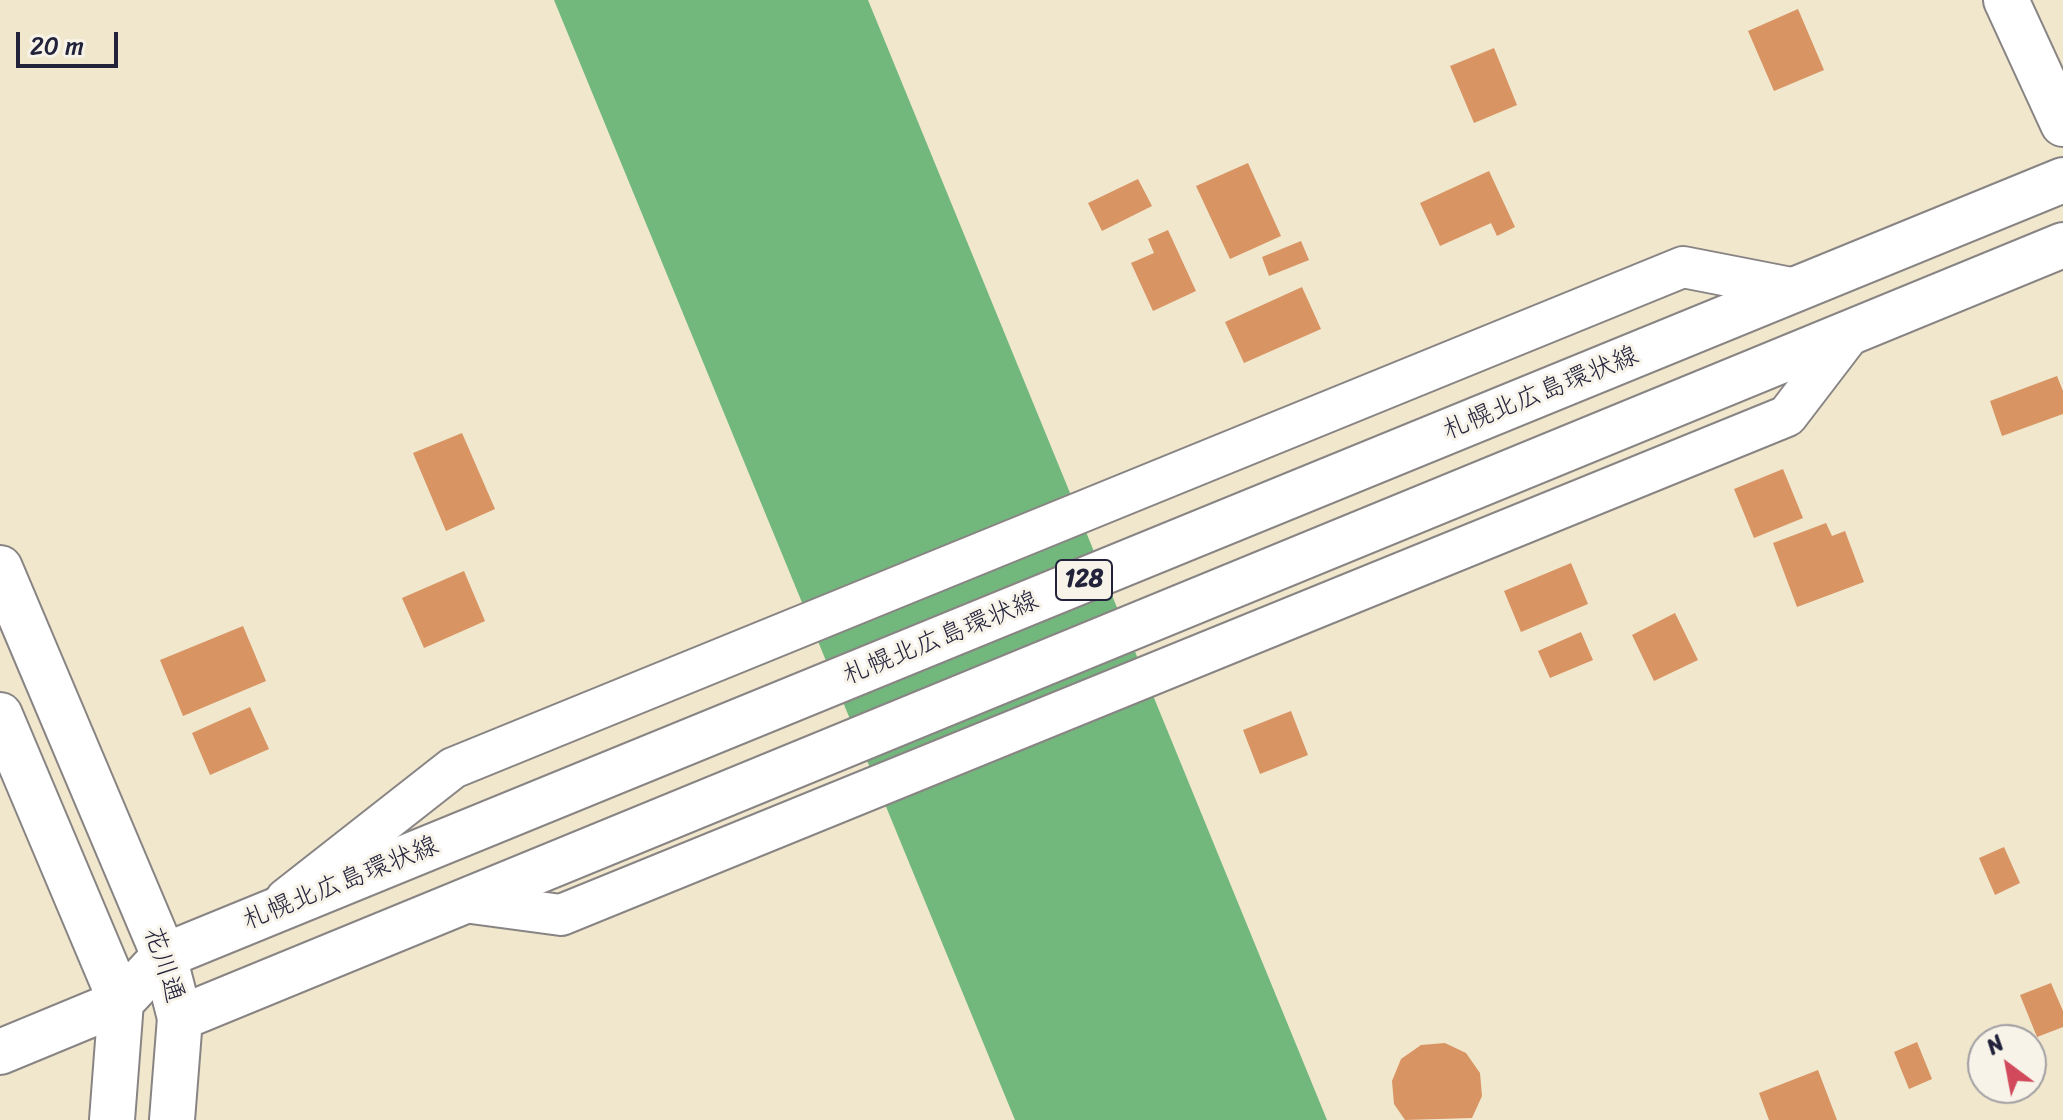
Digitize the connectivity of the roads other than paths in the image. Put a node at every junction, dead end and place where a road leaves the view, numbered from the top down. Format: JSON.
{"nodes":[{"id":1,"x":2006,"y":0,"type":"edge"},
{"id":2,"x":2063,"y":124,"type":"edge"},
{"id":3,"x":2063,"y":180,"type":"edge"},
{"id":4,"x":2063,"y":245,"type":"edge"},
{"id":5,"x":1796,"y":289,"type":"junction"},
{"id":6,"x":0,"y":568,"type":"edge"},
{"id":7,"x":0,"y":715,"type":"edge"},
{"id":8,"x":263,"y":916,"type":"junction"},
{"id":9,"x":164,"y":956,"type":"junction"},
{"id":10,"x":121,"y":1002,"type":"junction"},
{"id":11,"x":180,"y":1018,"type":"junction"},
{"id":12,"x":0,"y":1052,"type":"edge"},
{"id":13,"x":112,"y":1120,"type":"edge"},
{"id":14,"x":172,"y":1120,"type":"edge"}],
"edges":[{"from":1,"to":2,"type":"main road"},
{"from":3,"to":5,"type":"main road","name":"札幌北広島環状線","number":"128"},
{"from":4,"to":11,"type":"main road","number":"128"},
{"from":5,"to":8,"type":"main road","name":"札幌北広島環状線","number":"128"},
{"from":5,"to":8,"type":"street"},
{"from":6,"to":9,"type":"main road","name":"花川通"},
{"from":7,"to":10,"type":"main road","name":"花川通"},
{"from":8,"to":9,"type":"main road","name":"札幌北広島環状線","number":"128"},
{"from":9,"to":10,"type":"main road","name":"札幌北広島環状線","number":"128"},
{"from":9,"to":11,"type":"main road","name":"花川通"},
{"from":10,"to":11,"type":"main road","name":"花川通"},
{"from":10,"to":12,"type":"main road"},
{"from":10,"to":13,"type":"main road"},
{"from":11,"to":14,"type":"main road"}]}
